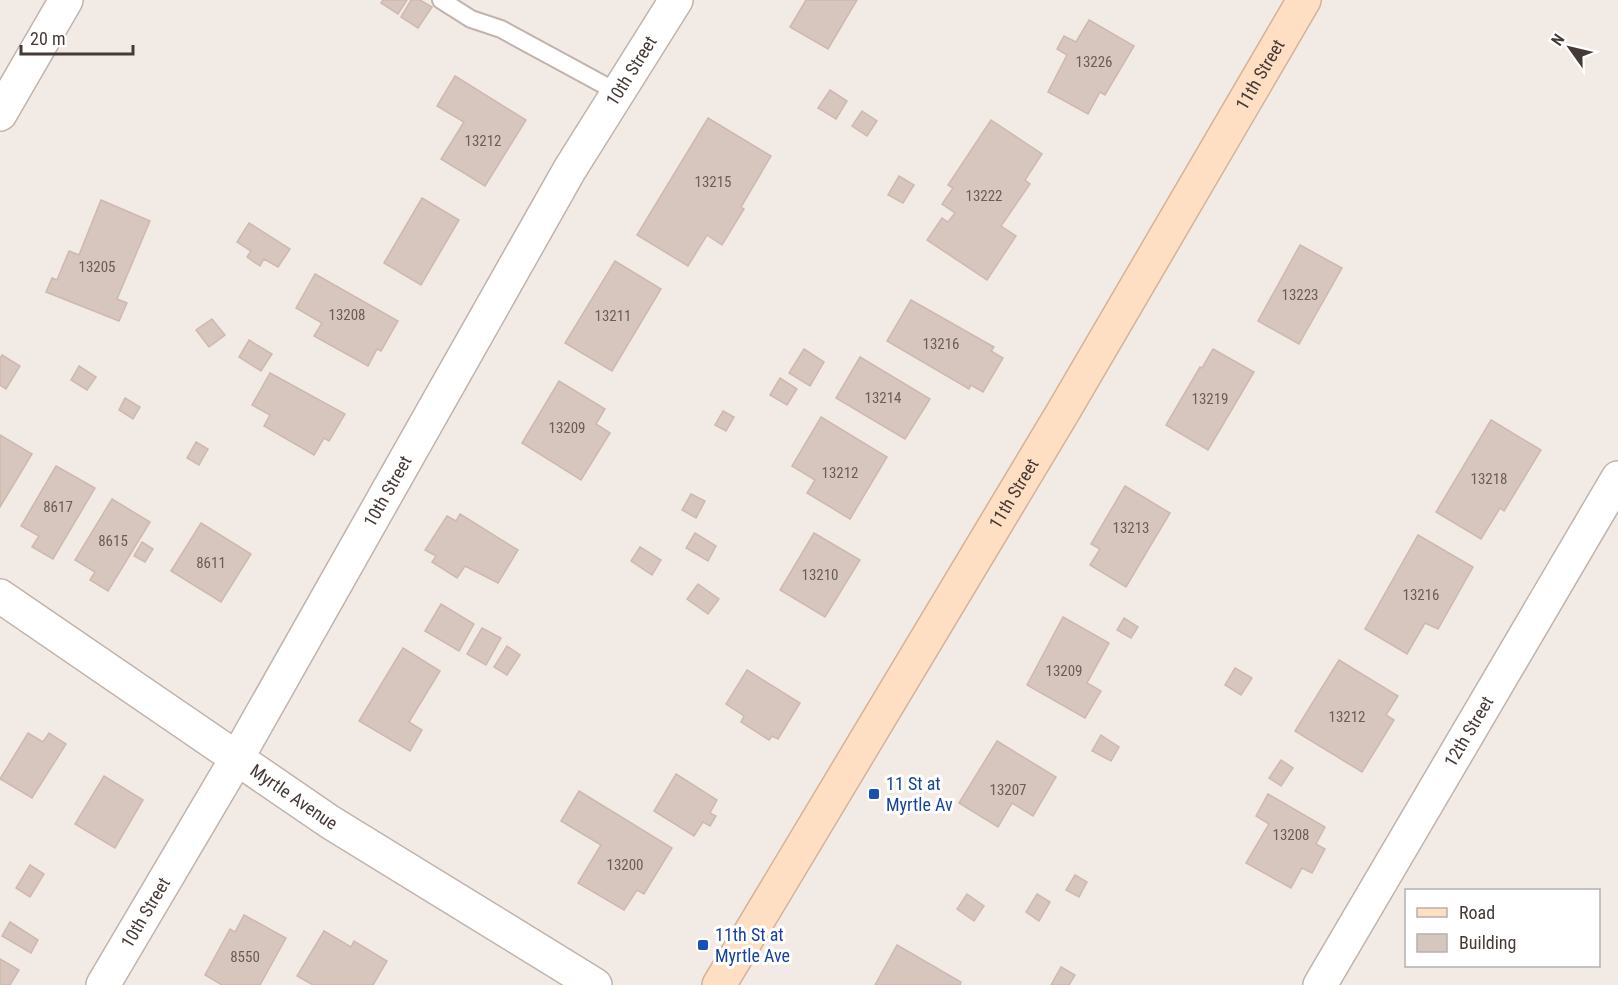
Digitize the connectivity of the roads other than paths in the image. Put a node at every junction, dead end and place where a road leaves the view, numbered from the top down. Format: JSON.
{"nodes":[{"id":1,"x":66,"y":0,"type":"edge"},
{"id":2,"x":441,"y":0,"type":"edge"},
{"id":3,"x":676,"y":0,"type":"edge"},
{"id":4,"x":1304,"y":0,"type":"edge"},
{"id":5,"x":617,"y":92,"type":"junction"},
{"id":6,"x":0,"y":114,"type":"edge"},
{"id":7,"x":1618,"y":478,"type":"edge"},
{"id":8,"x":0,"y":596,"type":"edge"},
{"id":9,"x":237,"y":758,"type":"junction"},
{"id":10,"x":103,"y":985,"type":"edge"},
{"id":11,"x":595,"y":985,"type":"edge"},
{"id":12,"x":719,"y":985,"type":"edge"},
{"id":13,"x":1320,"y":985,"type":"edge"}],
"edges":[{"from":1,"to":6,"type":"street"},
{"from":2,"to":5,"type":"lane"},
{"from":3,"to":5,"type":"street","name":"10th Street"},
{"from":4,"to":12,"type":"main road","name":"11th Street"},
{"from":5,"to":9,"type":"street","name":"10th Street"},
{"from":7,"to":13,"type":"street","name":"12th Street"},
{"from":8,"to":9,"type":"street","name":"Myrtle Avenue"},
{"from":9,"to":10,"type":"street","name":"10th Street"},
{"from":9,"to":11,"type":"street","name":"Myrtle Avenue"}]}
